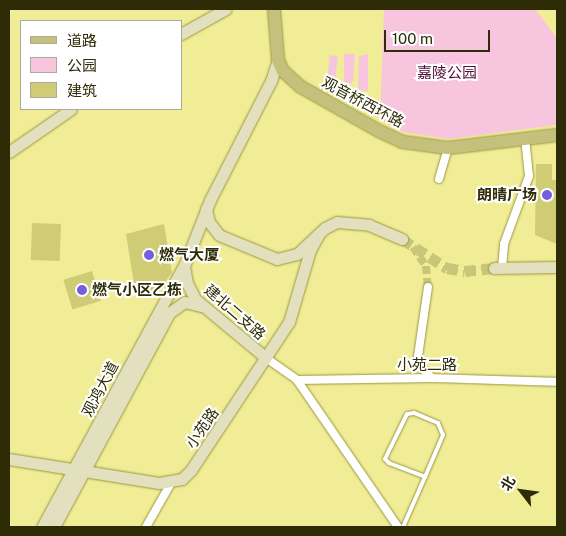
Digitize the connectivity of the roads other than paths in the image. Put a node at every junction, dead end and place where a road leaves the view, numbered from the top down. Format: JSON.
{"nodes":[{"id":1,"x":226,"y":9,"type":"edge"},
{"id":2,"x":274,"y":9,"type":"edge"},
{"id":3,"x":182,"y":33,"type":"edge"},
{"id":4,"x":278,"y":60,"type":"junction"},
{"id":5,"x":70,"y":110,"type":"edge"},
{"id":6,"x":557,"y":135,"type":"edge"},
{"id":7,"x":524,"y":139,"type":"junction"},
{"id":8,"x":448,"y":148,"type":"junction"},
{"id":9,"x":9,"y":152,"type":"edge"},
{"id":10,"x":439,"y":179,"type":"dead end"},
{"id":11,"x":206,"y":209,"type":"junction"},
{"id":12,"x":319,"y":234,"type":"junction"},
{"id":13,"x":402,"y":239,"type":"tunnel mouth"},
{"id":14,"x":184,"y":266,"type":"junction"},
{"id":15,"x":557,"y":267,"type":"edge"},
{"id":16,"x":498,"y":268,"type":"joint"},
{"id":17,"x":428,"y":287,"type":"tunnel mouth"},
{"id":18,"x":201,"y":306,"type":"junction"},
{"id":19,"x":266,"y":358,"type":"junction"},
{"id":20,"x":432,"y":378,"type":"junction"},
{"id":21,"x":297,"y":380,"type":"junction"},
{"id":22,"x":557,"y":382,"type":"edge"},
{"id":23,"x":9,"y":459,"type":"edge"},
{"id":24,"x":79,"y":470,"type":"junction"},
{"id":25,"x":425,"y":477,"type":"junction"},
{"id":26,"x":171,"y":483,"type":"junction"},
{"id":27,"x":42,"y":527,"type":"edge"},
{"id":28,"x":54,"y":527,"type":"edge"},
{"id":29,"x":146,"y":527,"type":"edge"},
{"id":30,"x":398,"y":527,"type":"edge"},
{"id":31,"x":403,"y":527,"type":"edge"}],
"edges":[{"from":1,"to":3,"type":"street"},
{"from":2,"to":4,"type":"main road"},
{"from":4,"to":8,"type":"main road","name":"观音桥西环路"},
{"from":4,"to":11,"type":"street"},
{"from":5,"to":9,"type":"street"},
{"from":6,"to":7,"type":"main road","name":"观音桥西环路"},
{"from":7,"to":8,"type":"main road","name":"观音桥西环路"},
{"from":7,"to":16,"type":"street"},
{"from":8,"to":10,"type":"street"},
{"from":11,"to":12,"type":"street"},
{"from":11,"to":14,"type":"street"},
{"from":12,"to":13,"type":"street"},
{"from":12,"to":19,"type":"street","name":"小苑路"},
{"from":14,"to":18,"type":"street","name":"建北二支路"},
{"from":14,"to":24,"type":"street","name":"观鸿大道"},
{"from":15,"to":16,"type":"street"},
{"from":17,"to":20,"type":"street"},
{"from":18,"to":19,"type":"street","name":"建北二支路"},
{"from":18,"to":24,"type":"street","name":"观鸿大道"},
{"from":19,"to":21,"type":"street","name":"建北二支路"},
{"from":19,"to":26,"type":"street","name":"小苑路"},
{"from":20,"to":21,"type":"street","name":"小苑二路"},
{"from":20,"to":22,"type":"street","name":"小苑二路"},
{"from":21,"to":30,"type":"street","name":"建北二支路"},
{"from":23,"to":24,"type":"street"},
{"from":24,"to":26,"type":"street"},
{"from":24,"to":27,"type":"street","name":"观鸿大道"},
{"from":24,"to":28,"type":"street","name":"观鸿大道"},
{"from":25,"to":25,"type":"lane"},
{"from":25,"to":31,"type":"lane"},
{"from":26,"to":29,"type":"street"}]}
